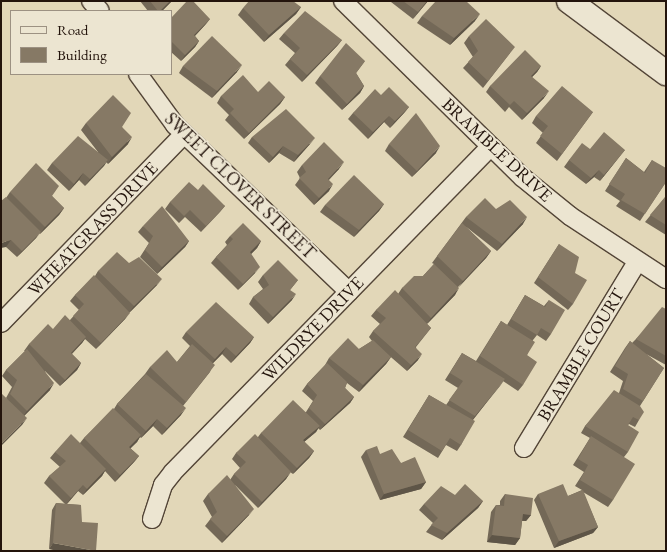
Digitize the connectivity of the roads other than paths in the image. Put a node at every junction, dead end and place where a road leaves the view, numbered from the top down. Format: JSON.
{"nodes":[{"id":1,"x":90,"y":1,"type":"edge"},
{"id":2,"x":343,"y":1,"type":"edge"},
{"id":3,"x":569,"y":1,"type":"edge"},
{"id":4,"x":99,"y":10,"type":"edge"},
{"id":5,"x":666,"y":73,"type":"edge"},
{"id":6,"x":139,"y":75,"type":"edge"},
{"id":7,"x":184,"y":134,"type":"junction"},
{"id":8,"x":490,"y":147,"type":"junction"},
{"id":9,"x":637,"y":262,"type":"junction"},
{"id":10,"x":666,"y":279,"type":"edge"},
{"id":11,"x":349,"y":292,"type":"junction"},
{"id":12,"x":1,"y":323,"type":"edge"},
{"id":13,"x":524,"y":448,"type":"dead end"},
{"id":14,"x":152,"y":519,"type":"dead end"}],
"edges":[{"from":1,"to":4,"type":"street"},
{"from":2,"to":8,"type":"street","name":"BRAMBLE DRIVE"},
{"from":3,"to":5,"type":"main road"},
{"from":6,"to":7,"type":"street","name":"SWEET CLOVER STREET"},
{"from":7,"to":11,"type":"street","name":"SWEET CLOVER STREET"},
{"from":7,"to":12,"type":"street","name":"WHEATGRASS DRIVE"},
{"from":8,"to":9,"type":"street","name":"BRAMBLE DRIVE"},
{"from":8,"to":11,"type":"street","name":"WILDRYE DRIVE"},
{"from":9,"to":10,"type":"street","name":"BRAMBLE DRIVE"},
{"from":9,"to":13,"type":"street","name":"BRAMBLE COURT"},
{"from":11,"to":14,"type":"street","name":"WILDRYE DRIVE"}]}
